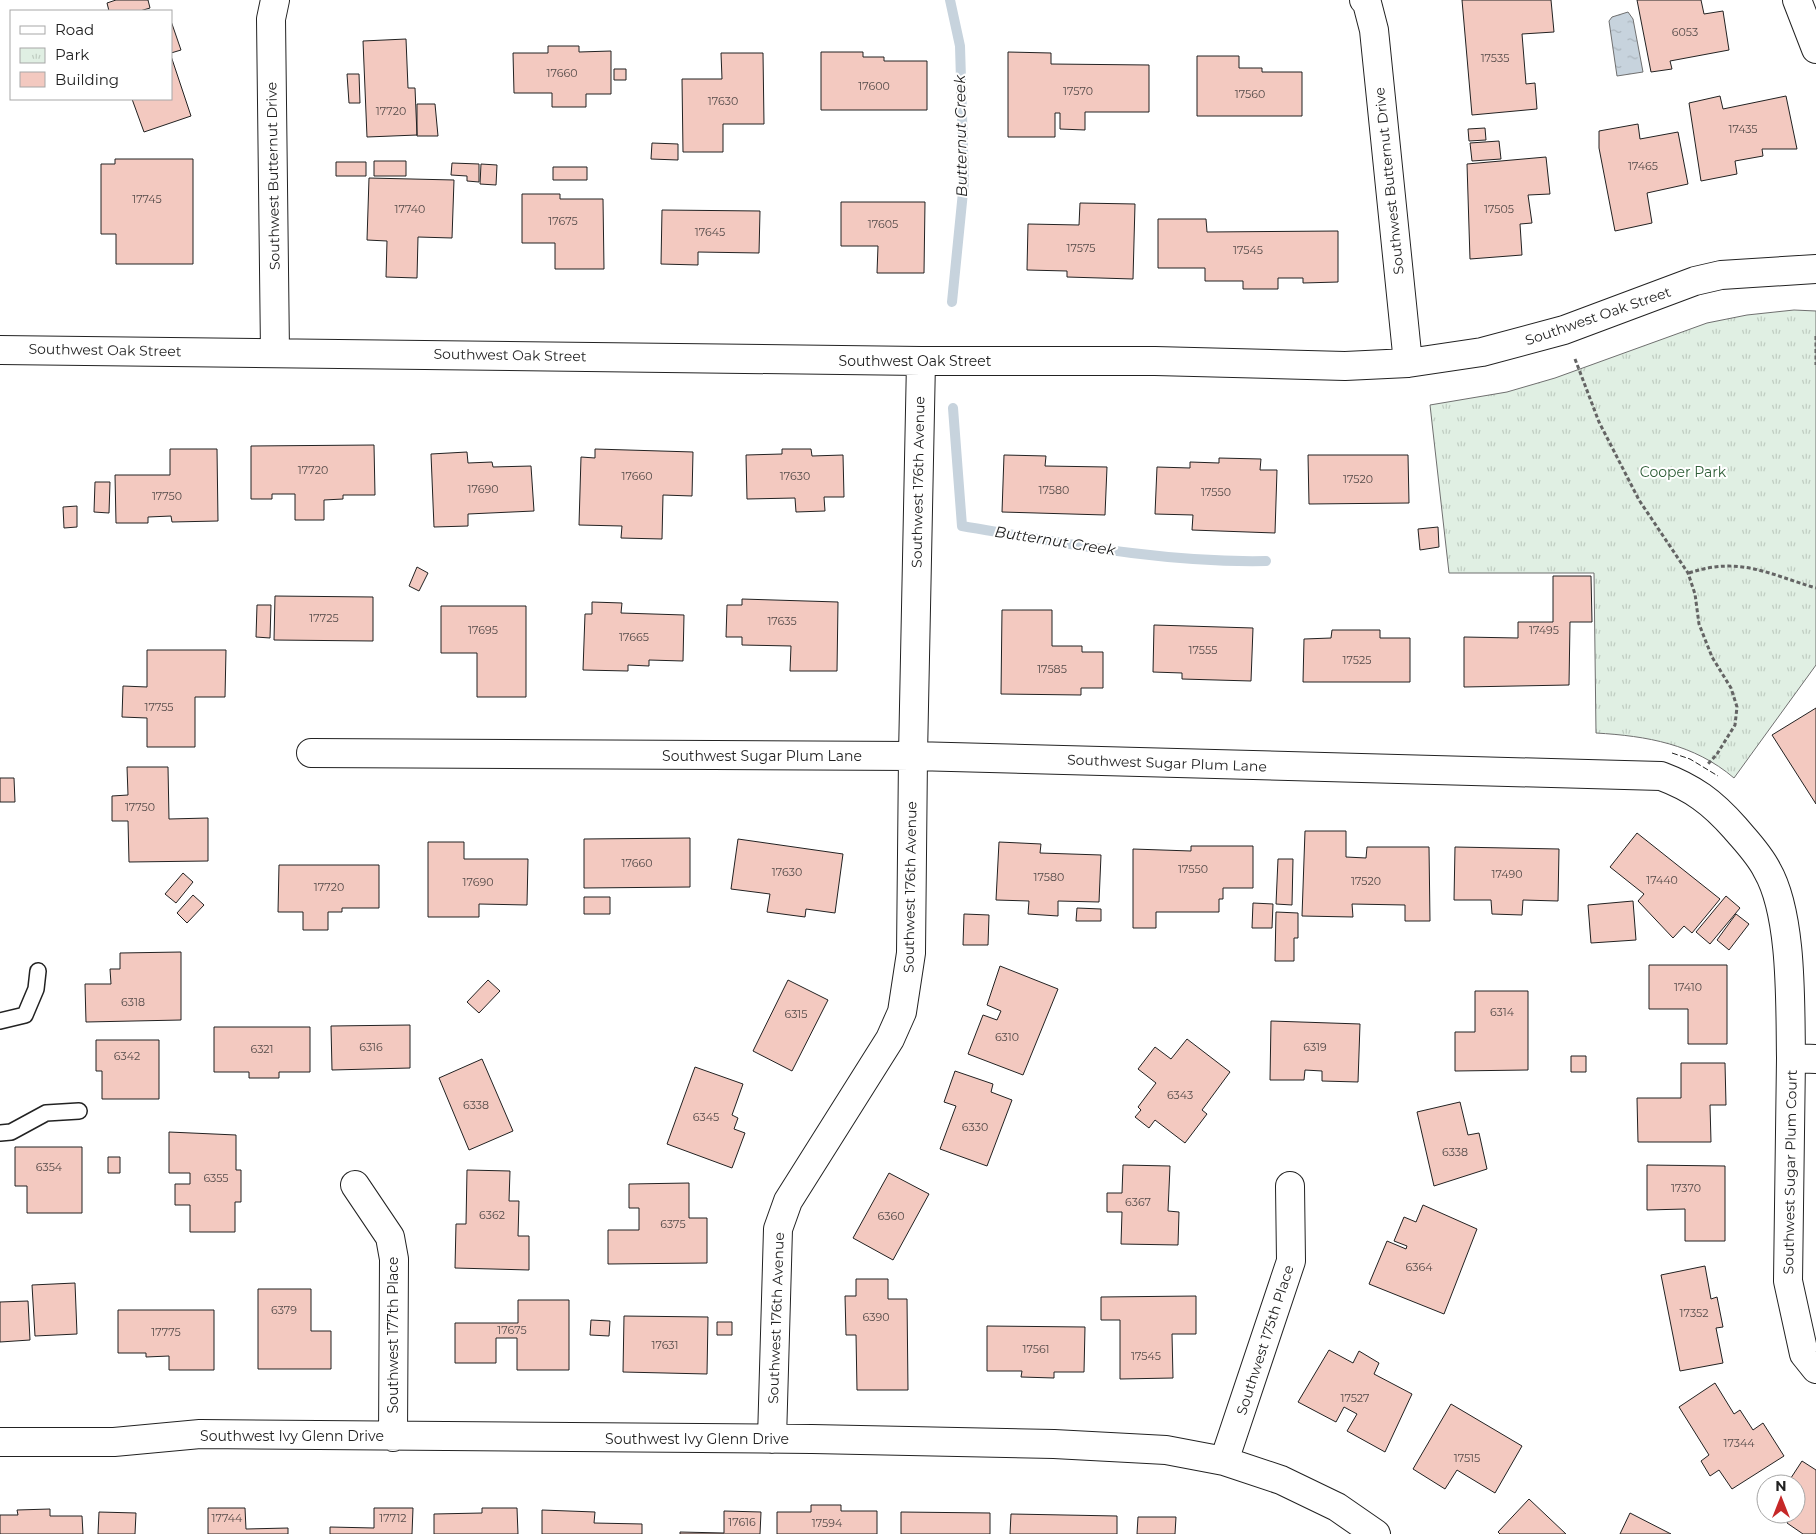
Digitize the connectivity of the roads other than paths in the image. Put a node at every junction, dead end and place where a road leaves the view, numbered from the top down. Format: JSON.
{"nodes":[{"id":1,"x":275,"y":0,"type":"edge"},
{"id":2,"x":1364,"y":0,"type":"edge"},
{"id":3,"x":1797,"y":0,"type":"edge"},
{"id":4,"x":1816,"y":49,"type":"edge"},
{"id":5,"x":1816,"y":269,"type":"edge"},
{"id":6,"x":0,"y":350,"type":"edge"},
{"id":7,"x":275,"y":352,"type":"junction"},
{"id":8,"x":921,"y":361,"type":"junction"},
{"id":9,"x":1408,"y":363,"type":"junction"},
{"id":10,"x":311,"y":753,"type":"dead end"},
{"id":11,"x":912,"y":756,"type":"junction"},
{"id":12,"x":38,"y":970,"type":"dead end"},
{"id":13,"x":0,"y":1022,"type":"edge"},
{"id":14,"x":1804,"y":1058,"type":"edge"},
{"id":15,"x":79,"y":1111,"type":"dead end"},
{"id":16,"x":0,"y":1133,"type":"edge"},
{"id":17,"x":355,"y":1185,"type":"dead end"},
{"id":18,"x":1290,"y":1186,"type":"dead end"},
{"id":19,"x":1816,"y":1369,"type":"edge"},
{"id":20,"x":393,"y":1437,"type":"junction"},
{"id":21,"x":772,"y":1439,"type":"junction"},
{"id":22,"x":0,"y":1442,"type":"edge"},
{"id":23,"x":1224,"y":1461,"type":"junction"},
{"id":24,"x":1376,"y":1534,"type":"edge"}],
"edges":[{"from":1,"to":7,"type":"street","name":"Southwest Butternut Drive"},
{"from":2,"to":9,"type":"street","name":"Southwest Butternut Drive"},
{"from":3,"to":4,"type":"street"},
{"from":5,"to":9,"type":"street","name":"Southwest Oak Street"},
{"from":6,"to":7,"type":"street","name":"Southwest Oak Street"},
{"from":7,"to":8,"type":"street","name":"Southwest Oak Street"},
{"from":8,"to":9,"type":"street","name":"Southwest Oak Street"},
{"from":8,"to":11,"type":"street","name":"Southwest 176th Avenue"},
{"from":10,"to":11,"type":"street","name":"Southwest Sugar Plum Lane"},
{"from":11,"to":14,"type":"street","name":"Southwest Sugar Plum Lane"},
{"from":11,"to":21,"type":"street","name":"Southwest 176th Avenue"},
{"from":12,"to":13,"type":"lane"},
{"from":14,"to":19,"type":"street","name":"Southwest Sugar Plum Court"},
{"from":15,"to":16,"type":"lane"},
{"from":17,"to":20,"type":"street","name":"Southwest 177th Place"},
{"from":18,"to":23,"type":"street","name":"Southwest 175th Place"},
{"from":20,"to":21,"type":"street","name":"Southwest Ivy Glenn Drive"},
{"from":20,"to":22,"type":"street","name":"Southwest Ivy Glenn Drive"},
{"from":21,"to":23,"type":"street","name":"Southwest Ivy Glenn Drive"},
{"from":23,"to":24,"type":"street","name":"Southwest Ivy Glenn Drive"}]}
